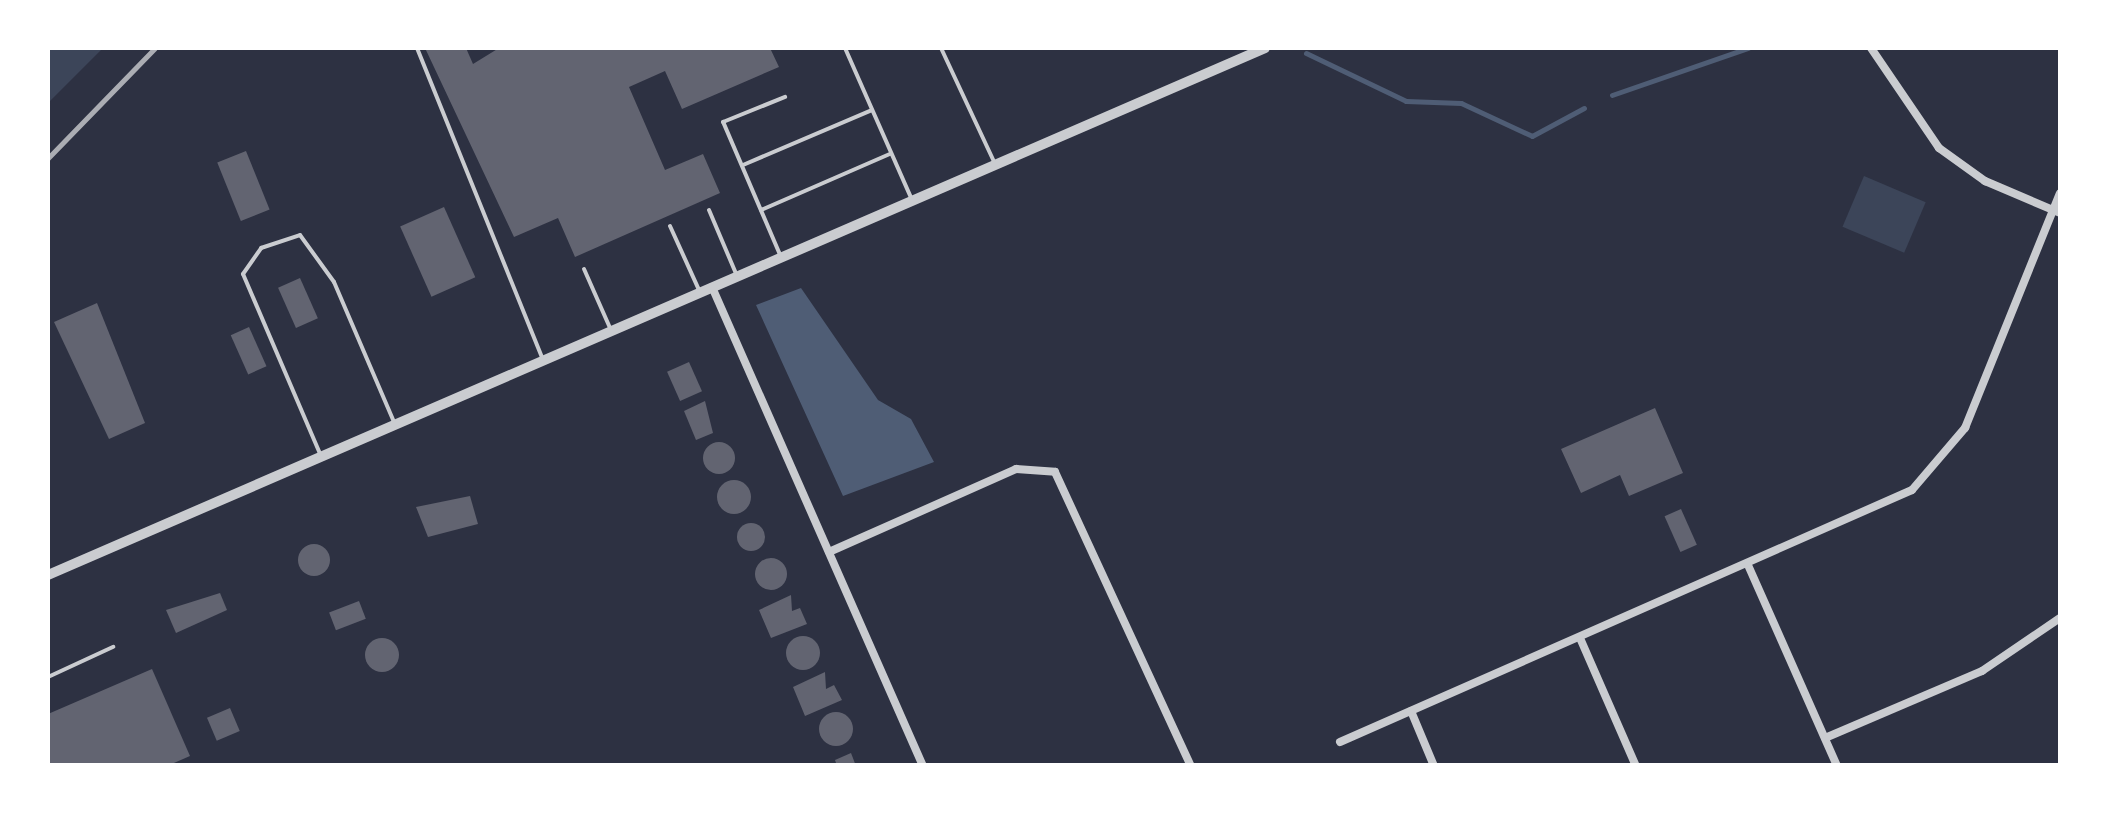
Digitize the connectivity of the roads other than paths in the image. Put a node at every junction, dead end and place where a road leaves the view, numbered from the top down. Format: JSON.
{"nodes":[{"id":1,"x":418,"y":48,"type":"edge"},
{"id":2,"x":844,"y":48,"type":"edge"},
{"id":3,"x":941,"y":48,"type":"edge"},
{"id":4,"x":1266,"y":48,"type":"edge"},
{"id":5,"x":1871,"y":48,"type":"edge"},
{"id":6,"x":784,"y":97,"type":"dead end"},
{"id":7,"x":872,"y":110,"type":"junction"},
{"id":8,"x":891,"y":153,"type":"junction"},
{"id":9,"x":995,"y":164,"type":"junction"},
{"id":10,"x":742,"y":166,"type":"junction"},
{"id":11,"x":2060,"y":194,"type":"edge"},
{"id":12,"x":912,"y":200,"type":"junction"},
{"id":13,"x":708,"y":210,"type":"dead end"},
{"id":14,"x":761,"y":210,"type":"junction"},
{"id":15,"x":2057,"y":212,"type":"edge"},
{"id":16,"x":670,"y":226,"type":"dead end"},
{"id":17,"x":781,"y":257,"type":"junction"},
{"id":18,"x":584,"y":268,"type":"dead end"},
{"id":19,"x":737,"y":276,"type":"junction"},
{"id":20,"x":712,"y":287,"type":"junction"},
{"id":21,"x":700,"y":292,"type":"junction"},
{"id":22,"x":611,"y":330,"type":"junction"},
{"id":23,"x":543,"y":360,"type":"junction"},
{"id":24,"x":396,"y":424,"type":"junction"},
{"id":25,"x":322,"y":456,"type":"junction"},
{"id":26,"x":828,"y":552,"type":"junction"},
{"id":27,"x":1748,"y":565,"type":"junction"},
{"id":28,"x":48,"y":575,"type":"edge"},
{"id":29,"x":2060,"y":618,"type":"edge"},
{"id":30,"x":1580,"y":638,"type":"junction"},
{"id":31,"x":113,"y":648,"type":"dead end"},
{"id":32,"x":48,"y":677,"type":"edge"},
{"id":33,"x":1410,"y":712,"type":"junction"},
{"id":34,"x":1825,"y":738,"type":"junction"},
{"id":35,"x":1340,"y":742,"type":"dead end"},
{"id":36,"x":923,"y":766,"type":"edge"},
{"id":37,"x":1191,"y":766,"type":"edge"},
{"id":38,"x":1434,"y":766,"type":"edge"},
{"id":39,"x":1636,"y":766,"type":"edge"},
{"id":40,"x":1837,"y":766,"type":"edge"}],
"edges":[{"from":1,"to":23,"type":"lane"},
{"from":2,"to":7,"type":"lane"},
{"from":3,"to":9,"type":"lane"},
{"from":4,"to":9,"type":"street"},
{"from":5,"to":15,"type":"street"},
{"from":6,"to":10,"type":"lane"},
{"from":7,"to":8,"type":"lane"},
{"from":7,"to":10,"type":"lane"},
{"from":8,"to":12,"type":"lane"},
{"from":8,"to":14,"type":"lane"},
{"from":9,"to":12,"type":"street"},
{"from":10,"to":14,"type":"lane"},
{"from":11,"to":15,"type":"street"},
{"from":12,"to":17,"type":"street"},
{"from":13,"to":19,"type":"lane"},
{"from":14,"to":17,"type":"lane"},
{"from":15,"to":27,"type":"street"},
{"from":16,"to":21,"type":"lane"},
{"from":17,"to":19,"type":"street"},
{"from":18,"to":22,"type":"lane"},
{"from":19,"to":20,"type":"street"},
{"from":20,"to":21,"type":"street"},
{"from":20,"to":26,"type":"street"},
{"from":21,"to":22,"type":"street"},
{"from":22,"to":23,"type":"street"},
{"from":23,"to":24,"type":"street"},
{"from":24,"to":25,"type":"street"},
{"from":24,"to":25,"type":"lane"},
{"from":25,"to":28,"type":"street"},
{"from":26,"to":36,"type":"street"},
{"from":26,"to":37,"type":"street"},
{"from":27,"to":30,"type":"street"},
{"from":27,"to":34,"type":"street"},
{"from":29,"to":34,"type":"street"},
{"from":30,"to":33,"type":"street"},
{"from":30,"to":39,"type":"street"},
{"from":31,"to":32,"type":"lane"},
{"from":33,"to":35,"type":"street"},
{"from":33,"to":38,"type":"street"},
{"from":34,"to":40,"type":"street"}]}
